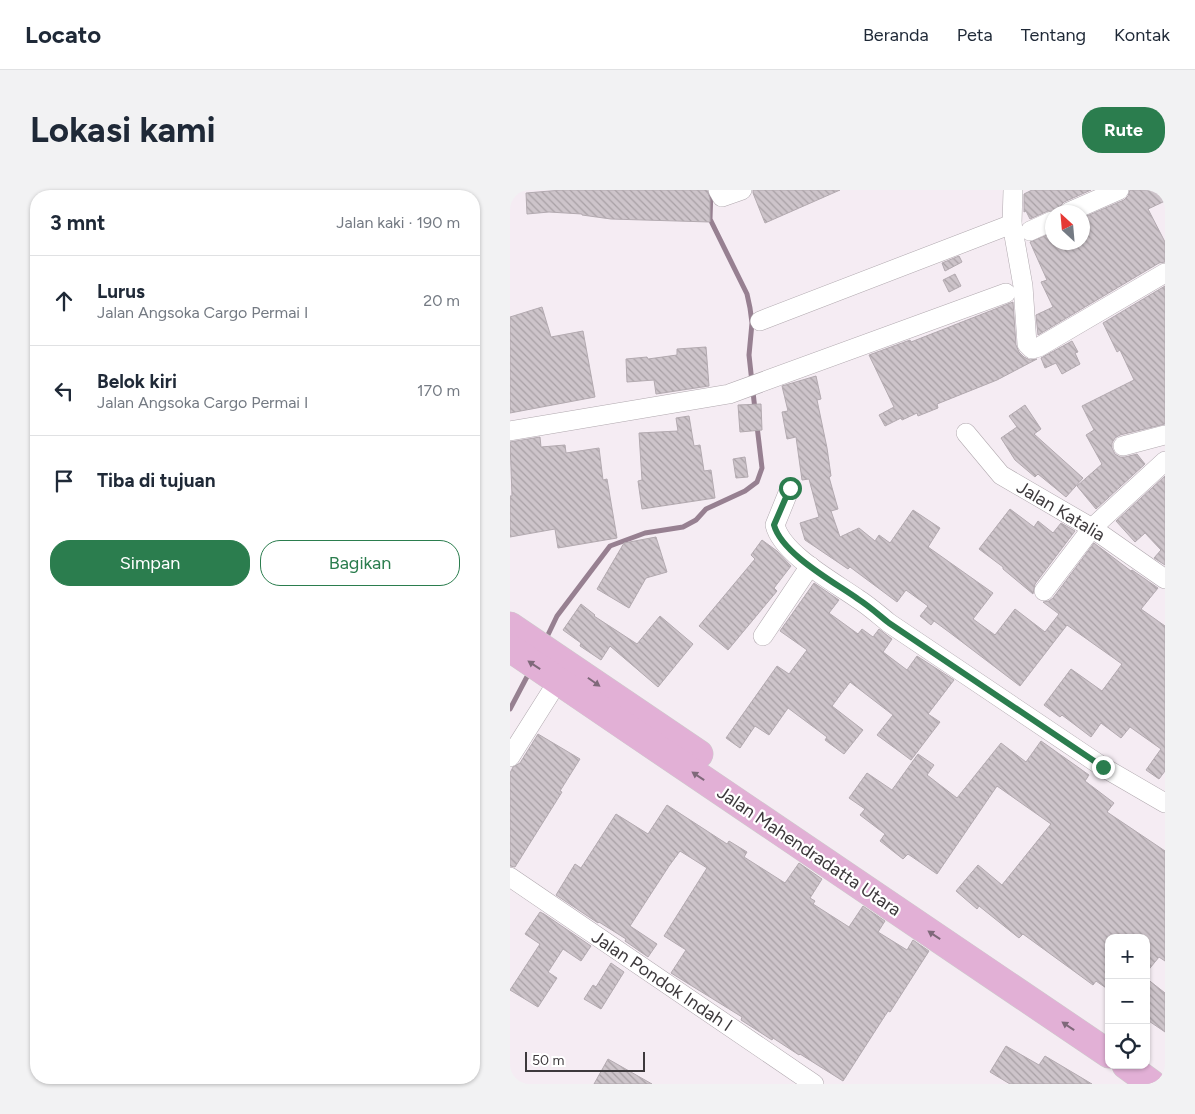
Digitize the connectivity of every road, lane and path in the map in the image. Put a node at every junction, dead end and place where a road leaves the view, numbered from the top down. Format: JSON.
{"nodes":[{"id":1,"x":718,"y":190,"type":"edge"},
{"id":2,"x":742,"y":190,"type":"edge"},
{"id":3,"x":1013,"y":190,"type":"edge"},
{"id":4,"x":1119,"y":190,"type":"edge"},
{"id":5,"x":1085,"y":205,"type":"edge"},
{"id":6,"x":1012,"y":224,"type":"junction"},
{"id":7,"x":1045,"y":224,"type":"edge"},
{"id":8,"x":1030,"y":231,"type":"dead end"},
{"id":9,"x":1165,"y":273,"type":"edge"},
{"id":10,"x":1006,"y":292,"type":"dead end"},
{"id":11,"x":760,"y":321,"type":"dead end"},
{"id":12,"x":510,"y":431,"type":"edge"},
{"id":13,"x":966,"y":433,"type":"dead end"},
{"id":14,"x":1165,"y":435,"type":"edge"},
{"id":15,"x":1123,"y":446,"type":"dead end"},
{"id":16,"x":1165,"y":461,"type":"edge"},
{"id":17,"x":790,"y":488,"type":"dead end"},
{"id":18,"x":1092,"y":528,"type":"junction"},
{"id":19,"x":810,"y":566,"type":"junction"},
{"id":20,"x":1165,"y":578,"type":"edge"},
{"id":21,"x":1044,"y":591,"type":"dead end"},
{"id":22,"x":510,"y":626,"type":"edge"},
{"id":23,"x":763,"y":636,"type":"dead end"},
{"id":24,"x":510,"y":648,"type":"edge"},
{"id":25,"x":558,"y":681,"type":"junction"},
{"id":26,"x":510,"y":757,"type":"edge"},
{"id":27,"x":1165,"y":803,"type":"edge"},
{"id":28,"x":510,"y":878,"type":"edge"},
{"id":29,"x":1105,"y":1027,"type":"edge"},
{"id":30,"x":1105,"y":1051,"type":"edge"},
{"id":31,"x":1150,"y":1059,"type":"edge"},
{"id":32,"x":1131,"y":1069,"type":"edge"},
{"id":33,"x":1165,"y":1070,"type":"edge"},
{"id":34,"x":814,"y":1084,"type":"edge"},
{"id":35,"x":1152,"y":1084,"type":"edge"}],
"edges":[{"from":1,"to":2,"type":"street"},
{"from":3,"to":6,"type":"street"},
{"from":4,"to":5,"type":"street"},
{"from":6,"to":9,"type":"street"},
{"from":6,"to":11,"type":"street"},
{"from":7,"to":8,"type":"street"},
{"from":10,"to":12,"type":"street"},
{"from":13,"to":18,"type":"street","name":"Jalan Katalia"},
{"from":14,"to":15,"type":"street"},
{"from":16,"to":18,"type":"street"},
{"from":17,"to":19,"type":"street"},
{"from":18,"to":20,"type":"street","name":"Jalan Katalia"},
{"from":18,"to":21,"type":"street"},
{"from":19,"to":23,"type":"street"},
{"from":19,"to":27,"type":"street"},
{"from":22,"to":29,"type":"highway","name":"Jalan Mahendradatta Utara","one_way":true},
{"from":25,"to":24,"type":"highway","name":"Jalan Mahendradatta Utara","one_way":true},
{"from":25,"to":26,"type":"street"},
{"from":30,"to":25,"type":"highway","name":"Jalan Mahendradatta Utara","one_way":true},
{"from":28,"to":34,"type":"street","name":"Jalan Pondok Indah I"},
{"from":31,"to":33,"type":"highway"},
{"from":32,"to":35,"type":"highway"}]}
